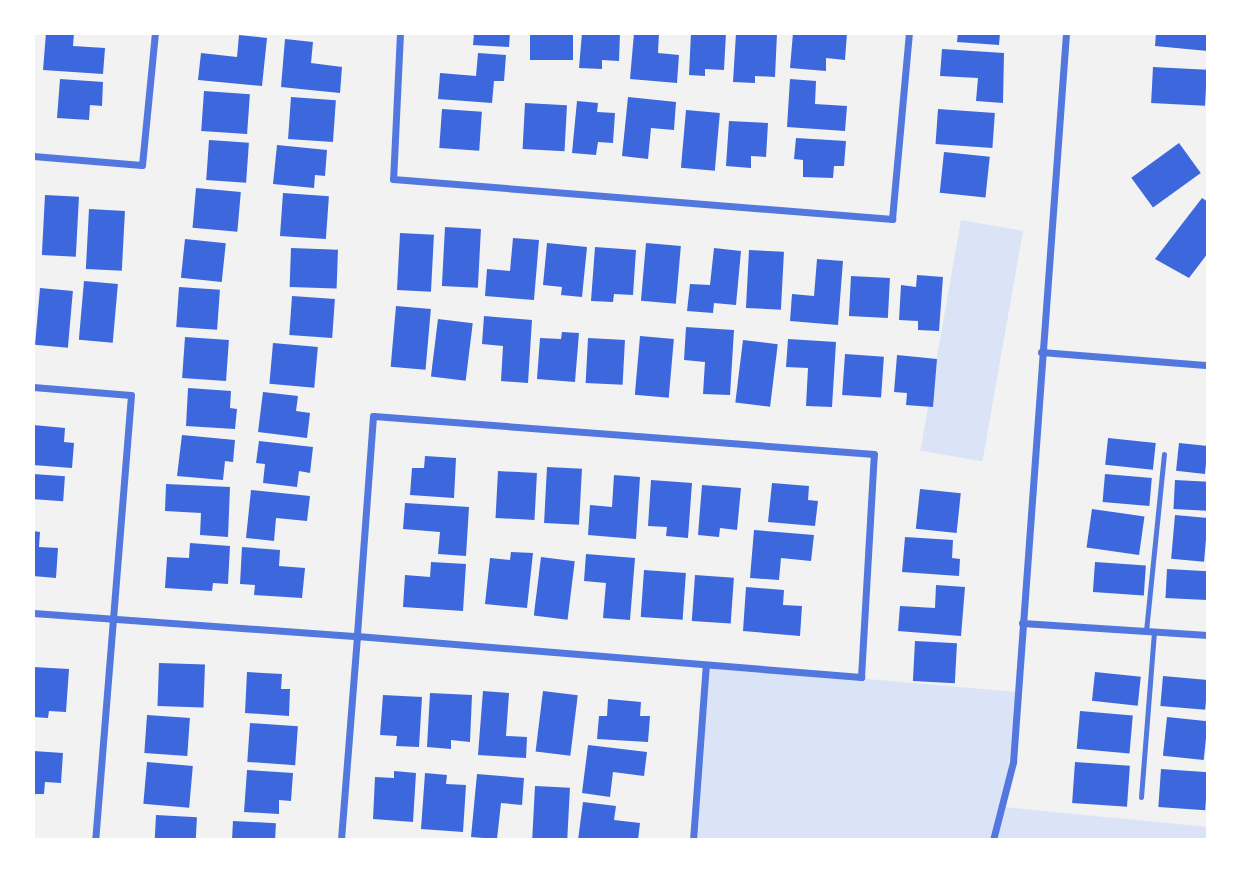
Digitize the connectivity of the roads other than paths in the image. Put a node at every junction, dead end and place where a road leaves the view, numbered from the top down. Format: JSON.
{"nodes":[{"id":1,"x":155,"y":33,"type":"edge"},
{"id":2,"x":400,"y":33,"type":"edge"},
{"id":3,"x":909,"y":33,"type":"edge"},
{"id":4,"x":1066,"y":33,"type":"edge"},
{"id":5,"x":33,"y":156,"type":"edge"},
{"id":6,"x":1041,"y":352,"type":"junction"},
{"id":7,"x":1208,"y":365,"type":"edge"},
{"id":8,"x":33,"y":387,"type":"edge"},
{"id":9,"x":1164,"y":454,"type":"dead end"},
{"id":10,"x":33,"y":612,"type":"edge"},
{"id":11,"x":115,"y":618,"type":"junction"},
{"id":12,"x":1022,"y":623,"type":"junction"},
{"id":13,"x":1150,"y":632,"type":"junction"},
{"id":14,"x":1208,"y":635,"type":"edge"},
{"id":15,"x":356,"y":636,"type":"junction"},
{"id":16,"x":706,"y":664,"type":"junction"},
{"id":17,"x":1141,"y":797,"type":"dead end"},
{"id":18,"x":95,"y":840,"type":"edge"},
{"id":19,"x":341,"y":840,"type":"edge"},
{"id":20,"x":693,"y":840,"type":"edge"},
{"id":21,"x":993,"y":840,"type":"edge"}],
"edges":[{"from":1,"to":5,"type":"street"},
{"from":2,"to":3,"type":"street"},
{"from":4,"to":6,"type":"street"},
{"from":6,"to":7,"type":"street"},
{"from":6,"to":12,"type":"street"},
{"from":8,"to":11,"type":"street"},
{"from":9,"to":13,"type":"lane"},
{"from":10,"to":11,"type":"street"},
{"from":11,"to":15,"type":"street"},
{"from":11,"to":18,"type":"street"},
{"from":12,"to":13,"type":"street"},
{"from":12,"to":21,"type":"street"},
{"from":13,"to":14,"type":"street"},
{"from":13,"to":17,"type":"lane"},
{"from":15,"to":16,"type":"street"},
{"from":15,"to":16,"type":"street"},
{"from":15,"to":19,"type":"street"},
{"from":16,"to":20,"type":"street"}]}
